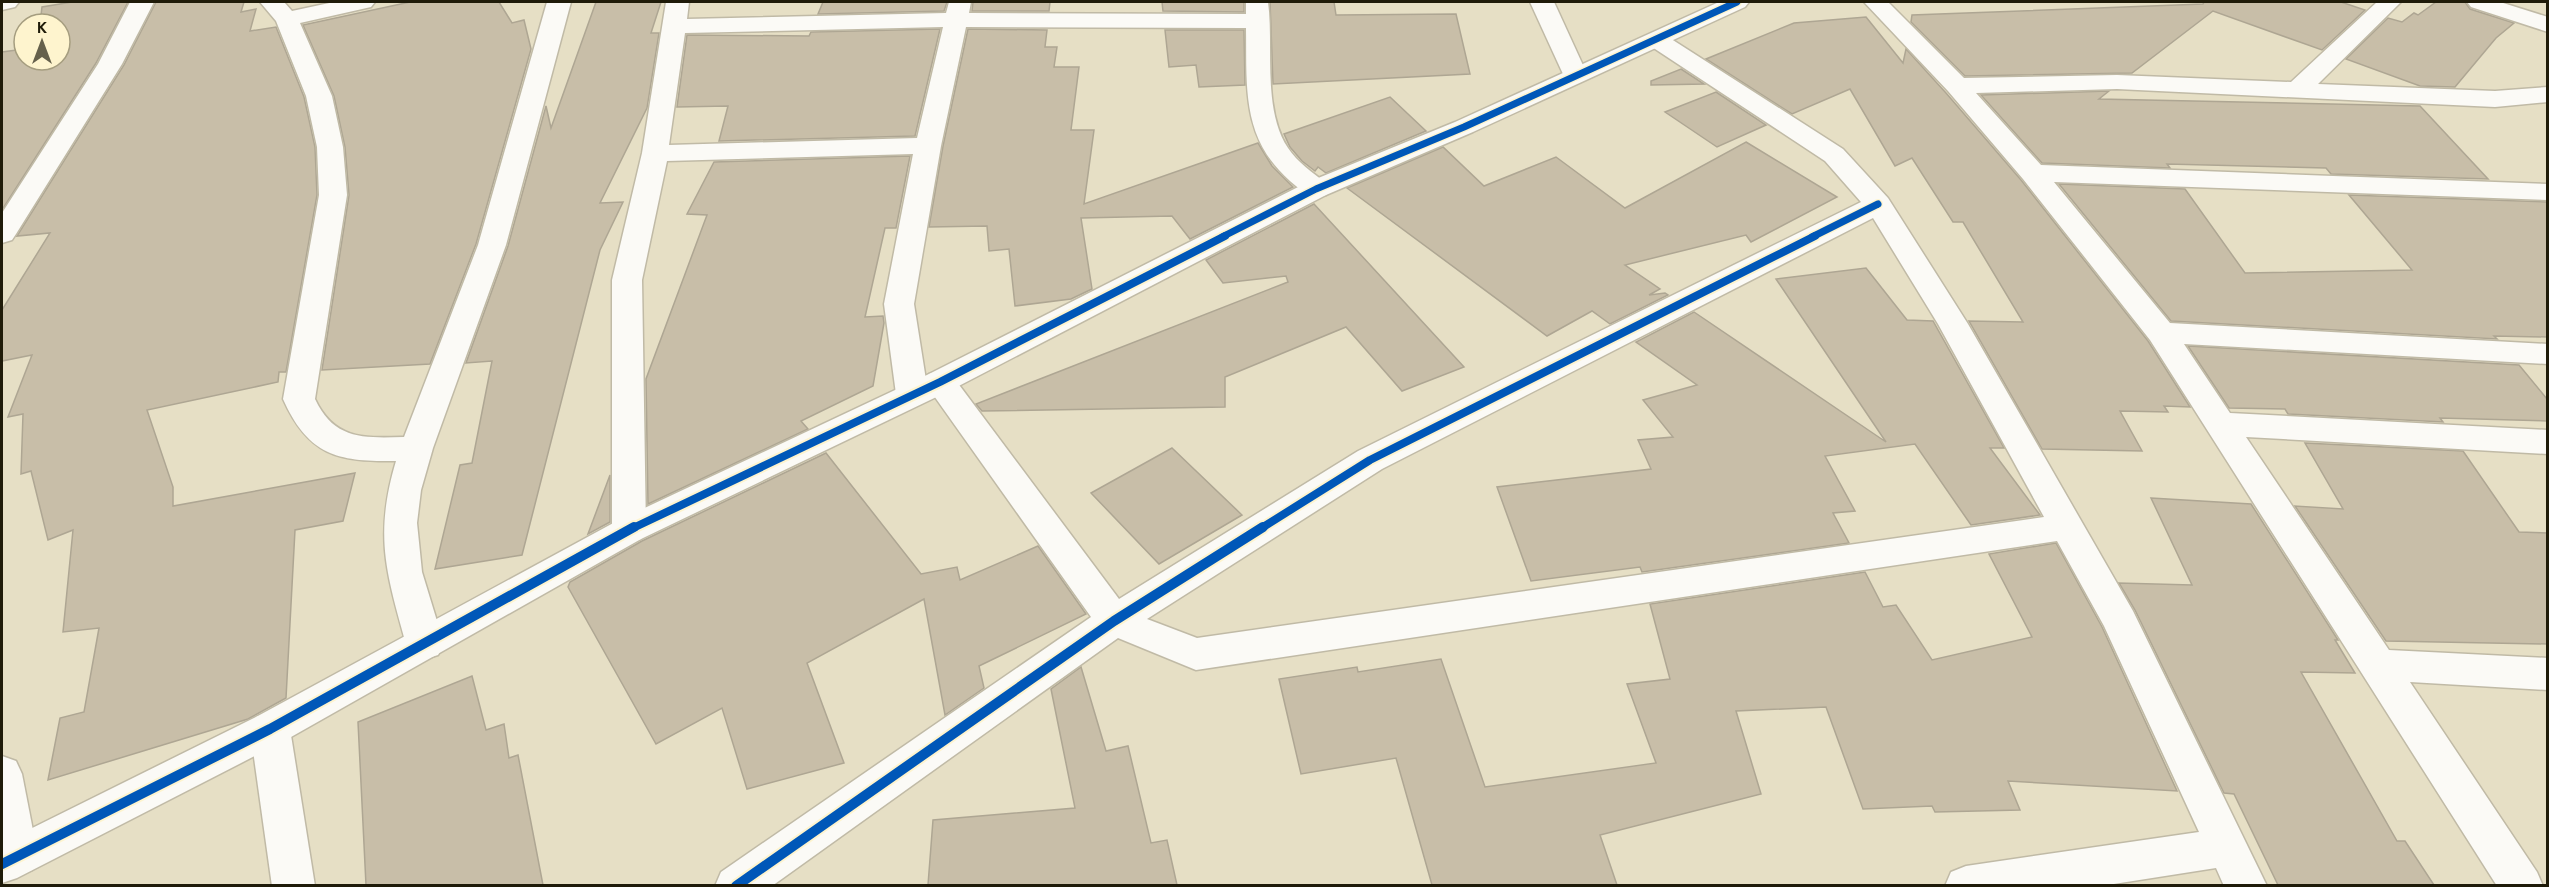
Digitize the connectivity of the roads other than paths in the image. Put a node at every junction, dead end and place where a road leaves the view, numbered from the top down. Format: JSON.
{"nodes":[{"id":1,"x":142,"y":2,"type":"edge"},
{"id":2,"x":363,"y":2,"type":"edge"},
{"id":3,"x":559,"y":2,"type":"edge"},
{"id":4,"x":1542,"y":2,"type":"edge"},
{"id":5,"x":1737,"y":2,"type":"edge"},
{"id":6,"x":1876,"y":2,"type":"edge"},
{"id":7,"x":2390,"y":2,"type":"edge"},
{"id":8,"x":2479,"y":2,"type":"edge"},
{"id":9,"x":280,"y":10,"type":"edge"},
{"id":10,"x":959,"y":11,"type":"edge"},
{"id":11,"x":1258,"y":11,"type":"edge"},
{"id":12,"x":676,"y":14,"type":"edge"},
{"id":13,"x":2545,"y":21,"type":"edge"},
{"id":14,"x":1657,"y":40,"type":"junction"},
{"id":15,"x":1575,"y":74,"type":"junction"},
{"id":16,"x":1958,"y":86,"type":"junction"},
{"id":17,"x":2296,"y":90,"type":"junction"},
{"id":18,"x":2547,"y":94,"type":"edge"},
{"id":19,"x":928,"y":146,"type":"junction"},
{"id":20,"x":655,"y":153,"type":"junction"},
{"id":21,"x":2033,"y":173,"type":"junction"},
{"id":22,"x":1316,"y":189,"type":"junction"},
{"id":23,"x":2547,"y":192,"type":"edge"},
{"id":24,"x":1878,"y":204,"type":"junction"},
{"id":25,"x":2,"y":234,"type":"edge"},
{"id":26,"x":2161,"y":333,"type":"junction"},
{"id":27,"x":2547,"y":354,"type":"edge"},
{"id":28,"x":926,"y":388,"type":"junction"},
{"id":29,"x":2222,"y":424,"type":"junction"},
{"id":30,"x":2547,"y":441,"type":"edge"},
{"id":31,"x":416,"y":448,"type":"junction"},
{"id":32,"x":2066,"y":527,"type":"junction"},
{"id":33,"x":629,"y":530,"type":"junction"},
{"id":34,"x":1114,"y":621,"type":"junction"},
{"id":35,"x":425,"y":644,"type":"junction"},
{"id":36,"x":2379,"y":665,"type":"junction"},
{"id":37,"x":2547,"y":674,"type":"edge"},
{"id":38,"x":270,"y":729,"type":"junction"},
{"id":39,"x":2,"y":774,"type":"edge"},
{"id":40,"x":2226,"y":847,"type":"junction"},
{"id":41,"x":9,"y":860,"type":"edge"},
{"id":42,"x":294,"y":885,"type":"edge"},
{"id":43,"x":736,"y":885,"type":"edge"},
{"id":44,"x":1966,"y":885,"type":"edge"},
{"id":45,"x":2246,"y":885,"type":"edge"},
{"id":46,"x":2522,"y":885,"type":"edge"}],
"edges":[{"from":1,"to":25,"type":"street"},
{"from":2,"to":9,"type":"street"},
{"from":3,"to":31,"type":"street"},
{"from":4,"to":15,"type":"street"},
{"from":5,"to":14,"type":"street"},
{"from":6,"to":16,"type":"street"},
{"from":7,"to":17,"type":"street"},
{"from":8,"to":13,"type":"street"},
{"from":9,"to":31,"type":"street"},
{"from":10,"to":11,"type":"street"},
{"from":10,"to":12,"type":"street"},
{"from":10,"to":19,"type":"street"},
{"from":11,"to":22,"type":"street"},
{"from":12,"to":20,"type":"street"},
{"from":14,"to":15,"type":"street"},
{"from":14,"to":24,"type":"street"},
{"from":15,"to":22,"type":"street"},
{"from":16,"to":17,"type":"street"},
{"from":16,"to":21,"type":"street"},
{"from":17,"to":18,"type":"street"},
{"from":19,"to":20,"type":"street"},
{"from":19,"to":28,"type":"street"},
{"from":20,"to":33,"type":"street"},
{"from":21,"to":23,"type":"street"},
{"from":21,"to":26,"type":"street"},
{"from":22,"to":28,"type":"street"},
{"from":24,"to":32,"type":"street"},
{"from":24,"to":34,"type":"street"},
{"from":26,"to":27,"type":"street"},
{"from":26,"to":29,"type":"street"},
{"from":28,"to":33,"type":"street"},
{"from":28,"to":34,"type":"street"},
{"from":29,"to":30,"type":"street"},
{"from":29,"to":36,"type":"street"},
{"from":31,"to":35,"type":"street"},
{"from":32,"to":34,"type":"street"},
{"from":32,"to":40,"type":"street"},
{"from":33,"to":35,"type":"street"},
{"from":34,"to":43,"type":"street"},
{"from":35,"to":38,"type":"street"},
{"from":36,"to":37,"type":"street"},
{"from":36,"to":46,"type":"street"},
{"from":38,"to":41,"type":"street"},
{"from":38,"to":42,"type":"street"},
{"from":39,"to":41,"type":"street"},
{"from":40,"to":44,"type":"street"},
{"from":40,"to":45,"type":"street"}]}
